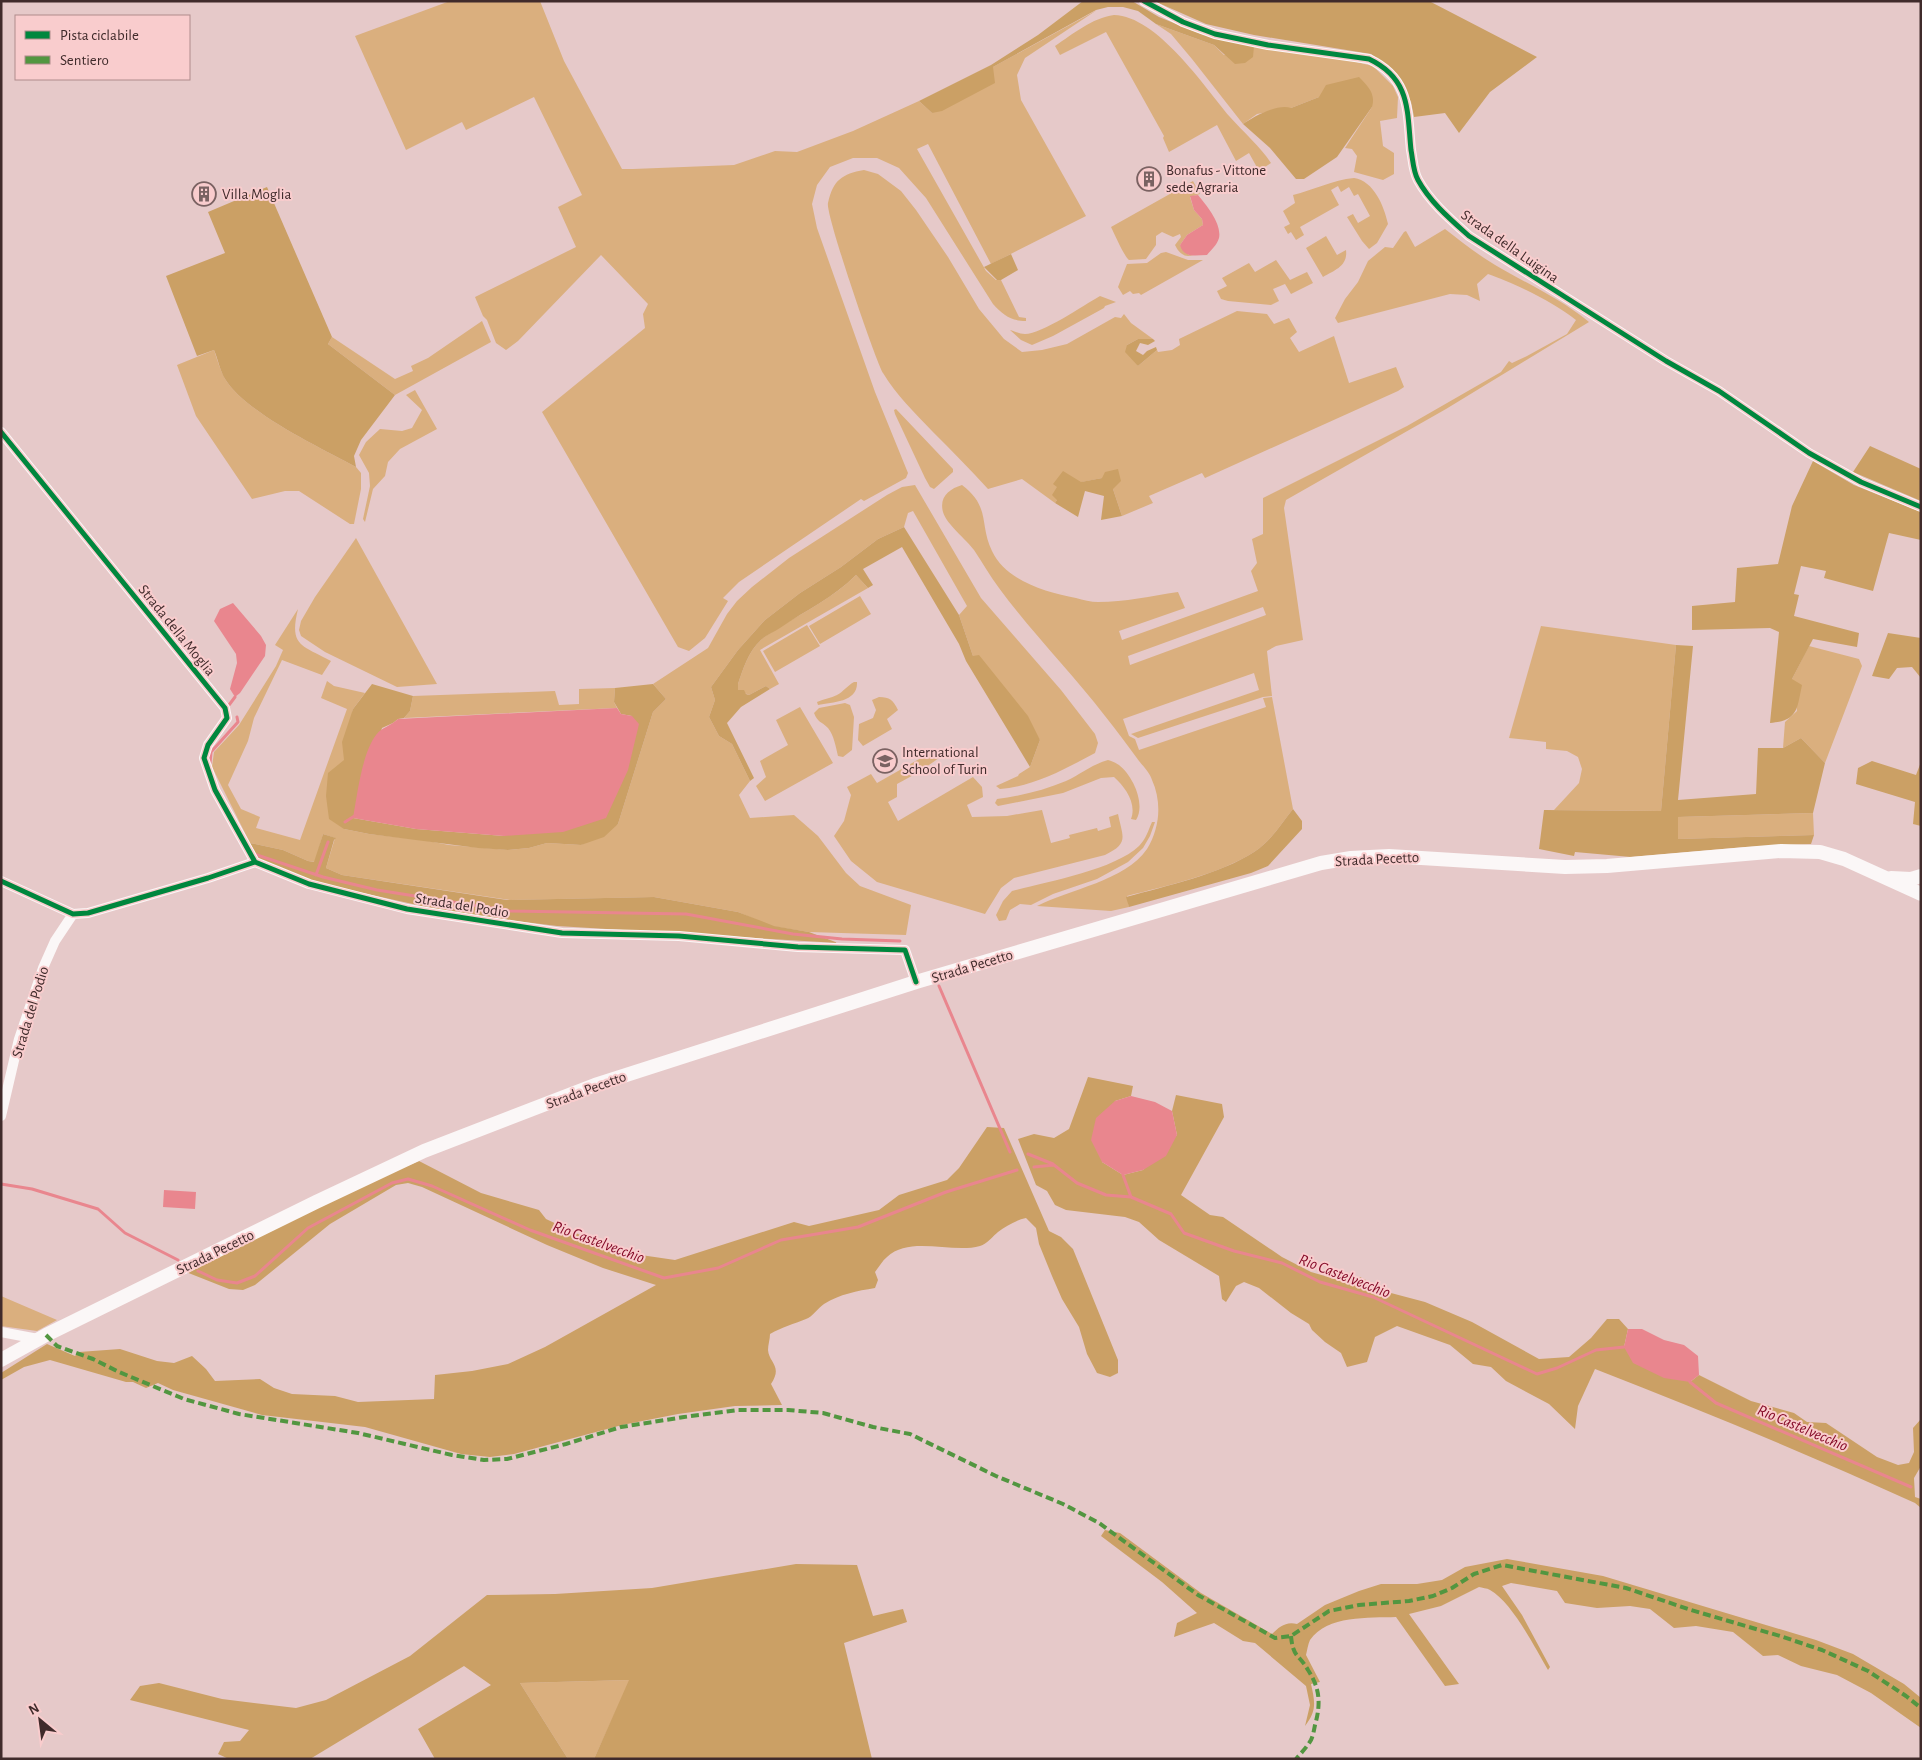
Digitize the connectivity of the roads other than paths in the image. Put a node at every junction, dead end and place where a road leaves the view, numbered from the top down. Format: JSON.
{"nodes":[{"id":1,"x":1144,"y":1,"type":"edge"},
{"id":2,"x":1,"y":432,"type":"edge"},
{"id":3,"x":1921,"y":507,"type":"edge"},
{"id":4,"x":255,"y":862,"type":"junction"},
{"id":5,"x":1881,"y":876,"type":"junction"},
{"id":6,"x":1921,"y":876,"type":"edge"},
{"id":7,"x":1,"y":881,"type":"edge"},
{"id":8,"x":1921,"y":894,"type":"edge"},
{"id":9,"x":73,"y":914,"type":"junction"},
{"id":10,"x":916,"y":982,"type":"junction"},
{"id":11,"x":1,"y":1116,"type":"edge"},
{"id":12,"x":1,"y":1332,"type":"edge"},
{"id":13,"x":38,"y":1339,"type":"junction"},
{"id":14,"x":1,"y":1360,"type":"edge"}],
"edges":[{"from":1,"to":3,"type":"street","name":"Strada della Luigina"},
{"from":2,"to":4,"type":"street","name":"Strada della Moglia"},
{"from":4,"to":9,"type":"street"},
{"from":4,"to":10,"type":"street","name":"Strada del Podio"},
{"from":5,"to":6,"type":"main road","name":"Strada Pecetto"},
{"from":5,"to":8,"type":"main road","name":"Strada Pecetto"},
{"from":5,"to":10,"type":"main road","name":"Strada Pecetto"},
{"from":7,"to":9,"type":"street"},
{"from":9,"to":11,"type":"street","name":"Strada del Podio"},
{"from":10,"to":13,"type":"main road","name":"Strada Pecetto"},
{"from":12,"to":13,"type":"street"},
{"from":13,"to":14,"type":"main road","name":"Strada Pecetto"}]}
